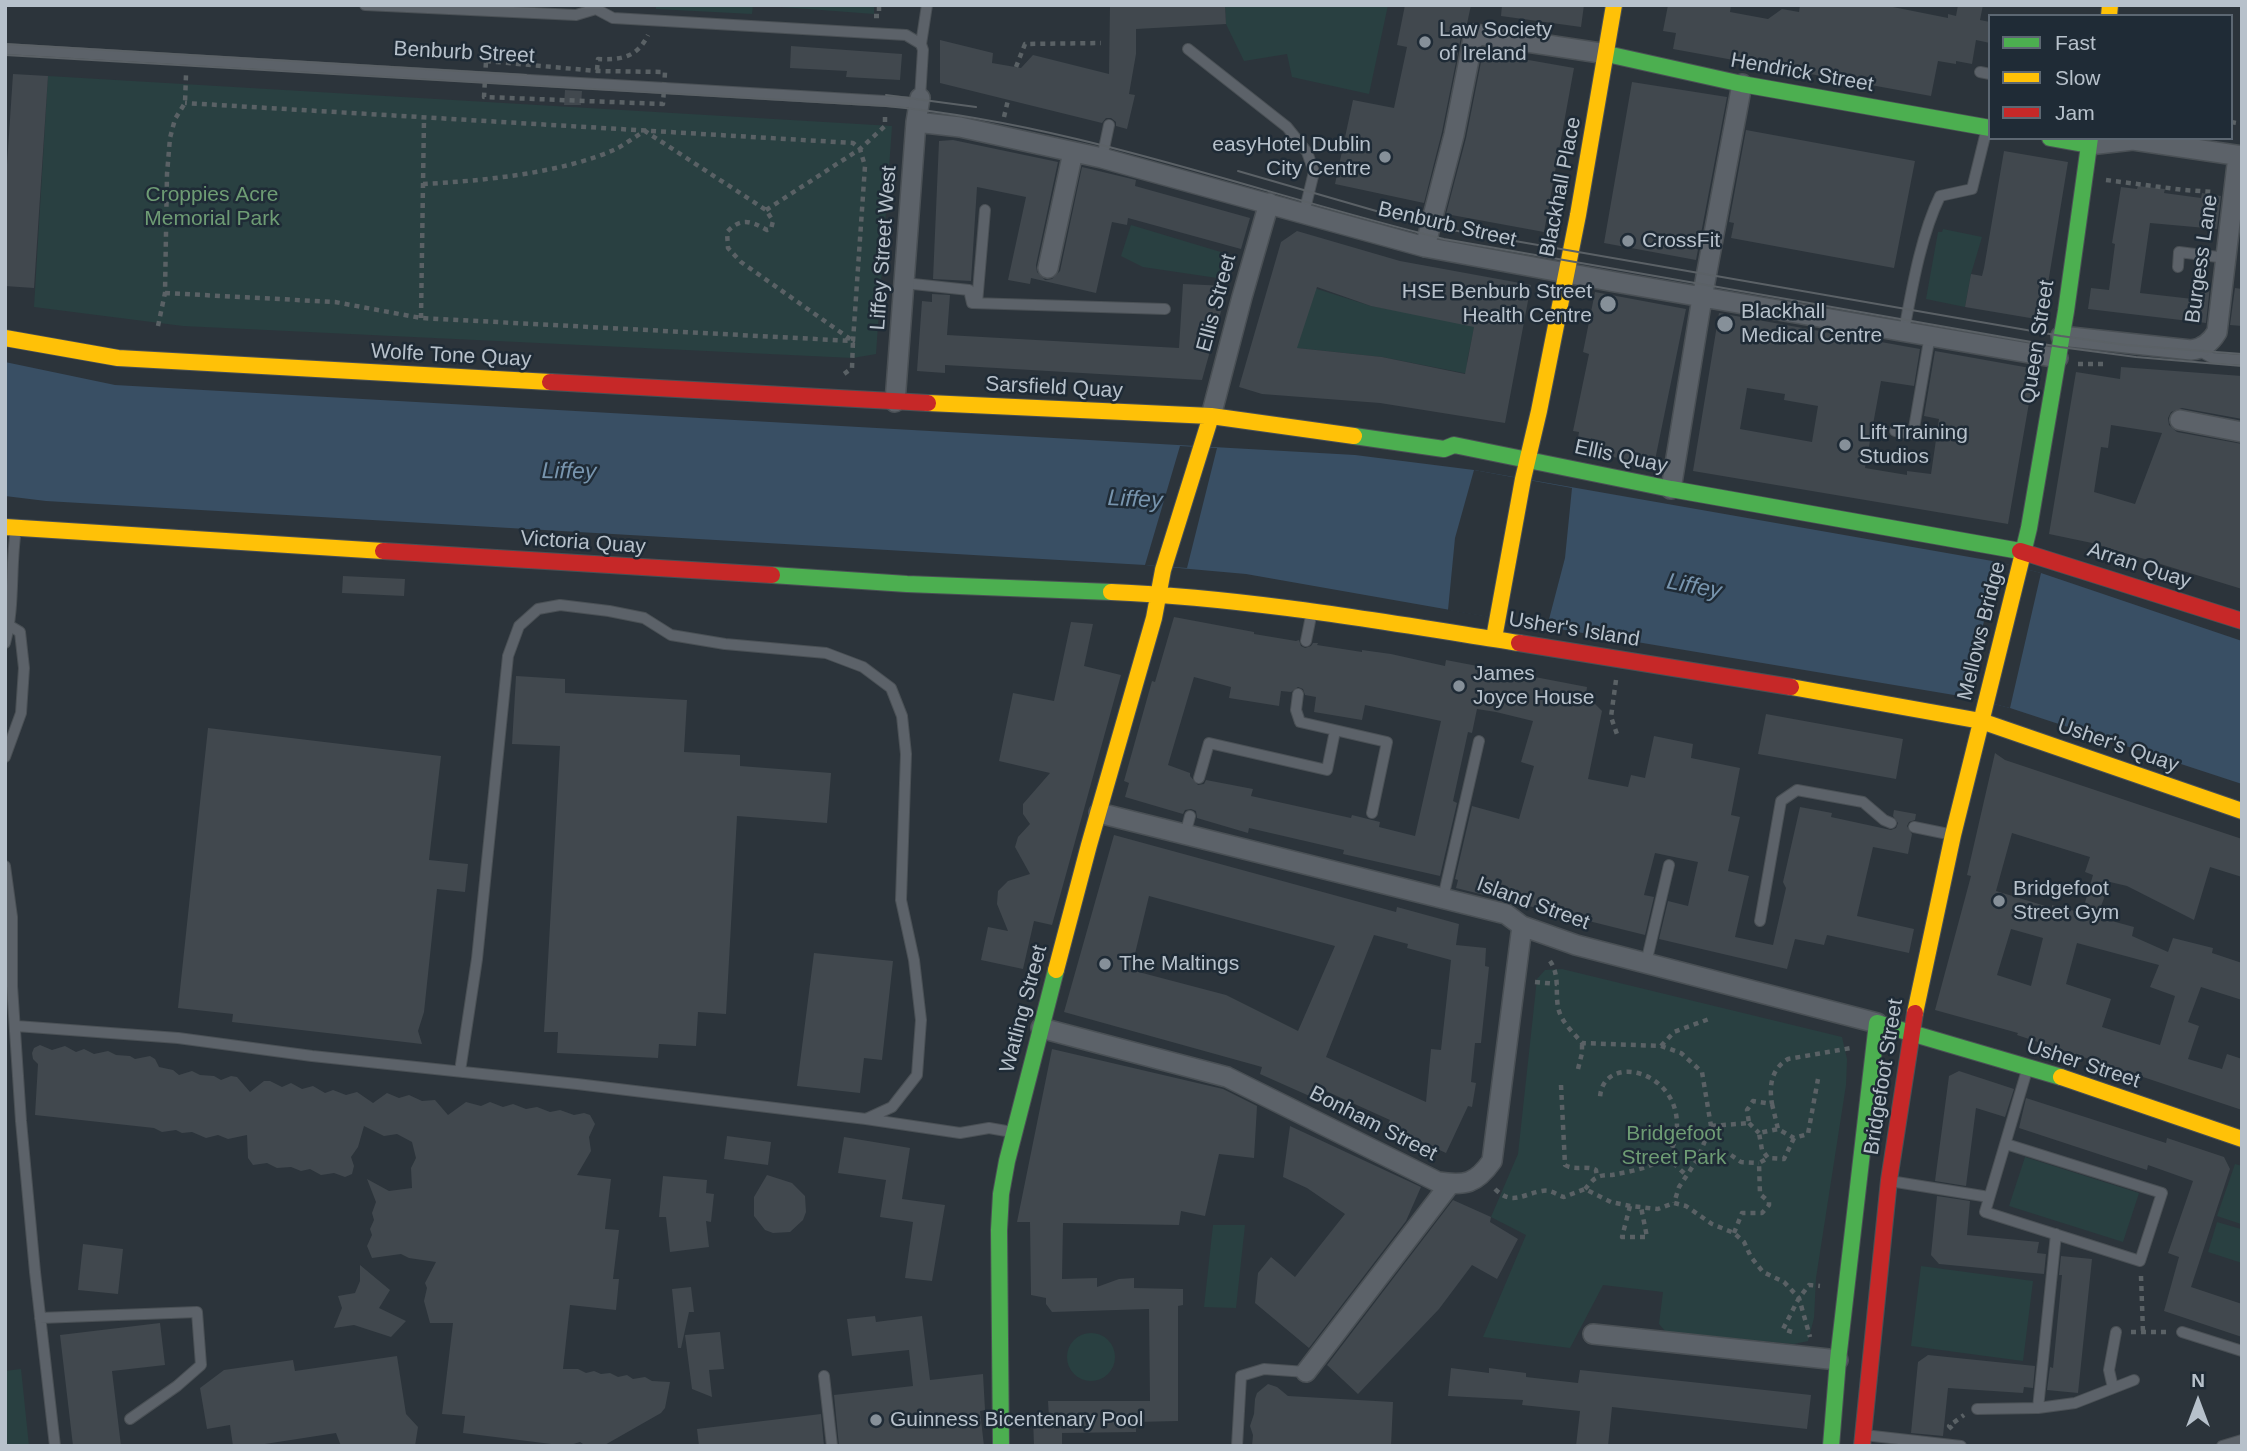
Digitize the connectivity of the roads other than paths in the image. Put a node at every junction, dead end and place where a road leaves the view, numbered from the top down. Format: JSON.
{"nodes":[{"id":1,"x":365,"y":5,"type":"edge"},
{"id":2,"x":927,"y":5,"type":"edge"},
{"id":3,"x":1614,"y":5,"type":"edge"},
{"id":4,"x":595,"y":7,"type":"edge"},
{"id":5,"x":921,"y":44,"type":"junction"},
{"id":6,"x":1188,"y":49,"type":"dead end"},
{"id":7,"x":5,"y":50,"type":"edge"},
{"id":8,"x":1607,"y":54,"type":"junction"},
{"id":9,"x":1742,"y":84,"type":"junction"},
{"id":10,"x":919,"y":108,"type":"junction"},
{"id":11,"x":1109,"y":125,"type":"dead end"},
{"id":12,"x":1988,"y":128,"type":"edge"},
{"id":13,"x":1988,"y":132,"type":"edge"},
{"id":14,"x":2070,"y":140,"type":"edge"},
{"id":15,"x":2089,"y":142,"type":"edge"},
{"id":16,"x":1073,"y":152,"type":"junction"},
{"id":17,"x":2240,"y":156,"type":"edge"},
{"id":18,"x":1102,"y":158,"type":"junction"},
{"id":19,"x":1269,"y":203,"type":"junction"},
{"id":20,"x":985,"y":210,"type":"dead end"},
{"id":21,"x":1304,"y":213,"type":"junction"},
{"id":22,"x":1425,"y":247,"type":"junction"},
{"id":23,"x":2226,"y":258,"type":"junction"},
{"id":24,"x":2178,"y":267,"type":"dead end"},
{"id":25,"x":1048,"y":268,"type":"dead end"},
{"id":26,"x":1566,"y":274,"type":"junction"},
{"id":27,"x":904,"y":283,"type":"junction"},
{"id":28,"x":1702,"y":298,"type":"junction"},
{"id":29,"x":977,"y":303,"type":"junction"},
{"id":30,"x":1165,"y":309,"type":"dead end"},
{"id":31,"x":1904,"y":331,"type":"junction"},
{"id":32,"x":1930,"y":335,"type":"junction"},
{"id":33,"x":2062,"y":336,"type":"junction"},
{"id":34,"x":5,"y":338,"type":"edge"},
{"id":35,"x":2197,"y":349,"type":"junction"},
{"id":36,"x":2058,"y":358,"type":"junction"},
{"id":37,"x":2242,"y":360,"type":"edge"},
{"id":38,"x":895,"y":402,"type":"junction"},
{"id":39,"x":1211,"y":416,"type":"junction"},
{"id":40,"x":2180,"y":421,"type":"dead end"},
{"id":41,"x":1895,"y":431,"type":"dead end"},
{"id":42,"x":2242,"y":432,"type":"edge"},
{"id":43,"x":1527,"y":458,"type":"junction"},
{"id":44,"x":1671,"y":489,"type":"junction"},
{"id":45,"x":11,"y":528,"type":"edge"},
{"id":46,"x":2021,"y":557,"type":"junction"},
{"id":47,"x":1158,"y":594,"type":"junction"},
{"id":48,"x":1312,"y":611,"type":"junction"},
{"id":49,"x":2242,"y":621,"type":"edge"},
{"id":50,"x":10,"y":626,"type":"junction"},
{"id":51,"x":1494,"y":638,"type":"junction"},
{"id":52,"x":1306,"y":641,"type":"dead end"},
{"id":53,"x":5,"y":643,"type":"edge"},
{"id":54,"x":1298,"y":694,"type":"dead end"},
{"id":55,"x":1983,"y":713,"type":"junction"},
{"id":56,"x":1335,"y":731,"type":"junction"},
{"id":57,"x":1479,"y":741,"type":"dead end"},
{"id":58,"x":5,"y":757,"type":"edge"},
{"id":59,"x":1199,"y":778,"type":"dead end"},
{"id":60,"x":2242,"y":811,"type":"edge"},
{"id":61,"x":1099,"y":813,"type":"junction"},
{"id":62,"x":1372,"y":813,"type":"dead end"},
{"id":63,"x":1189,"y":816,"type":"dead end"},
{"id":64,"x":1891,"y":822,"type":"dead end"},
{"id":65,"x":1914,"y":827,"type":"dead end"},
{"id":66,"x":1185,"y":835,"type":"junction"},
{"id":67,"x":1953,"y":835,"type":"junction"},
{"id":68,"x":1669,"y":865,"type":"dead end"},
{"id":69,"x":5,"y":866,"type":"edge"},
{"id":70,"x":1443,"y":898,"type":"junction"},
{"id":71,"x":1760,"y":920,"type":"dead end"},
{"id":72,"x":1522,"y":926,"type":"junction"},
{"id":73,"x":1646,"y":962,"type":"junction"},
{"id":74,"x":1877,"y":1023,"type":"junction"},
{"id":75,"x":16,"y":1026,"type":"junction"},
{"id":76,"x":1041,"y":1028,"type":"junction"},
{"id":77,"x":1911,"y":1032,"type":"junction"},
{"id":78,"x":2028,"y":1068,"type":"junction"},
{"id":79,"x":460,"y":1072,"type":"junction"},
{"id":80,"x":866,"y":1119,"type":"junction"},
{"id":81,"x":1013,"y":1132,"type":"junction"},
{"id":82,"x":2242,"y":1139,"type":"edge"},
{"id":83,"x":2006,"y":1144,"type":"junction"},
{"id":84,"x":1889,"y":1180,"type":"junction"},
{"id":85,"x":1450,"y":1184,"type":"junction"},
{"id":86,"x":1989,"y":1197,"type":"junction"},
{"id":87,"x":2056,"y":1234,"type":"junction"},
{"id":88,"x":40,"y":1318,"type":"junction"},
{"id":89,"x":2116,"y":1332,"type":"road end"},
{"id":90,"x":2182,"y":1332,"type":"road end"},
{"id":91,"x":1593,"y":1334,"type":"dead end"},
{"id":92,"x":2242,"y":1351,"type":"edge"},
{"id":93,"x":1839,"y":1360,"type":"junction"},
{"id":94,"x":1306,"y":1372,"type":"joint"},
{"id":95,"x":824,"y":1376,"type":"dead end"},
{"id":96,"x":2134,"y":1380,"type":"dead end"},
{"id":97,"x":2113,"y":1388,"type":"junction"},
{"id":98,"x":2038,"y":1408,"type":"junction"},
{"id":99,"x":1977,"y":1409,"type":"road end"},
{"id":100,"x":130,"y":1419,"type":"dead end"},
{"id":101,"x":1862,"y":1440,"type":"edge"},
{"id":102,"x":2242,"y":1440,"type":"edge"},
{"id":103,"x":55,"y":1446,"type":"edge"},
{"id":104,"x":832,"y":1446,"type":"edge"},
{"id":105,"x":1000,"y":1446,"type":"edge"},
{"id":106,"x":1237,"y":1446,"type":"edge"},
{"id":107,"x":1831,"y":1446,"type":"edge"},
{"id":108,"x":1961,"y":1446,"type":"edge"},
{"id":109,"x":2222,"y":1446,"type":"edge"}],
"edges":[{"from":1,"to":4,"type":"lane"},
{"from":2,"to":5,"type":"lane"},
{"from":3,"to":8,"type":"main road","name":"Blackhall Place"},
{"from":4,"to":5,"type":"lane"},
{"from":5,"to":10,"type":"lane"},
{"from":6,"to":21,"type":"lane"},
{"from":7,"to":10,"type":"lane","name":"Benburb Street"},
{"from":8,"to":9,"type":"main road","name":"Hendrick Street"},
{"from":8,"to":22,"type":"street"},
{"from":8,"to":26,"type":"main road","name":"Blackhall Place"},
{"from":9,"to":12,"type":"main road","name":"Hendrick Street"},
{"from":9,"to":28,"type":"street"},
{"from":10,"to":16,"type":"street","name":"Benburb Street"},
{"from":10,"to":27,"type":"street","name":"Liffey Street West"},
{"from":11,"to":18,"type":"lane"},
{"from":13,"to":31,"type":"lane"},
{"from":14,"to":15,"type":"main road"},
{"from":15,"to":17,"type":"street"},
{"from":15,"to":33,"type":"main road","name":"Queen Street"},
{"from":16,"to":18,"type":"street","name":"Benburb Street"},
{"from":16,"to":25,"type":"street"},
{"from":17,"to":23,"type":"street","name":"Burgess Lane"},
{"from":18,"to":19,"type":"street","name":"Benburb Street"},
{"from":19,"to":21,"type":"street","name":"Benburb Street"},
{"from":19,"to":39,"type":"street","name":"Ellis Street"},
{"from":20,"to":29,"type":"lane"},
{"from":21,"to":22,"type":"street","name":"Benburb Street"},
{"from":22,"to":26,"type":"street","name":"Benburb Street"},
{"from":23,"to":24,"type":"lane"},
{"from":23,"to":35,"type":"street","name":"Burgess Lane"},
{"from":26,"to":28,"type":"street","name":"Benburb Street"},
{"from":26,"to":43,"type":"main road","name":"Blackhall Place"},
{"from":27,"to":29,"type":"lane"},
{"from":27,"to":38,"type":"street","name":"Liffey Street West"},
{"from":28,"to":31,"type":"street","name":"Benburb Street"},
{"from":28,"to":44,"type":"street"},
{"from":29,"to":30,"type":"lane"},
{"from":31,"to":32,"type":"street","name":"Benburb Street"},
{"from":32,"to":36,"type":"street","name":"Benburb Street"},
{"from":32,"to":41,"type":"lane"},
{"from":33,"to":35,"type":"street","name":"Burgess Lane"},
{"from":33,"to":36,"type":"main road","name":"Queen Street"},
{"from":34,"to":38,"type":"main road","name":"Wolfe Tone Quay"},
{"from":35,"to":37,"type":"lane"},
{"from":36,"to":46,"type":"main road","name":"Queen Street"},
{"from":38,"to":39,"type":"main road","name":"Sarsfield Quay"},
{"from":39,"to":43,"type":"main road","name":"Ellis Quay"},
{"from":39,"to":47,"type":"main road","name":"Watling Street"},
{"from":40,"to":42,"type":"street"},
{"from":43,"to":44,"type":"main road","name":"Ellis Quay"},
{"from":43,"to":51,"type":"main road","name":"Blackhall Place"},
{"from":44,"to":46,"type":"main road","name":"Ellis Quay"},
{"from":45,"to":47,"type":"main road","name":"Victoria Quay"},
{"from":45,"to":50,"type":"lane"},
{"from":46,"to":49,"type":"main road","name":"Arran Quay"},
{"from":46,"to":55,"type":"main road","name":"Mellows Bridge"},
{"from":47,"to":48,"type":"main road","name":"Usher's Island"},
{"from":47,"to":61,"type":"main road","name":"Watling Street"},
{"from":48,"to":51,"type":"main road","name":"Usher's Island"},
{"from":48,"to":52,"type":"lane"},
{"from":50,"to":53,"type":"lane"},
{"from":50,"to":58,"type":"lane"},
{"from":51,"to":55,"type":"main road","name":"Usher's Island"},
{"from":54,"to":56,"type":"lane"},
{"from":55,"to":60,"type":"main road","name":"Usher's Quay"},
{"from":55,"to":67,"type":"main road","name":"Bridgefoot Street"},
{"from":56,"to":59,"type":"lane"},
{"from":56,"to":62,"type":"lane"},
{"from":57,"to":70,"type":"lane"},
{"from":61,"to":66,"type":"street","name":"Island Street"},
{"from":61,"to":76,"type":"main road","name":"Watling Street"},
{"from":63,"to":66,"type":"lane"},
{"from":64,"to":71,"type":"lane"},
{"from":65,"to":67,"type":"lane"},
{"from":66,"to":70,"type":"street","name":"Island Street"},
{"from":67,"to":77,"type":"main road","name":"Bridgefoot Street"},
{"from":68,"to":73,"type":"lane"},
{"from":69,"to":75,"type":"lane"},
{"from":70,"to":72,"type":"street","name":"Island Street"},
{"from":72,"to":73,"type":"street","name":"Island Street"},
{"from":72,"to":85,"type":"street","name":"Bonham Street"},
{"from":73,"to":74,"type":"street","name":"Island Street"},
{"from":74,"to":77,"type":"main road","name":"Island Street"},
{"from":74,"to":93,"type":"main road","name":"Bridgefoot Street"},
{"from":75,"to":79,"type":"lane"},
{"from":75,"to":88,"type":"lane"},
{"from":76,"to":81,"type":"main road","name":"Watling Street"},
{"from":76,"to":85,"type":"street","name":"Bonham Street"},
{"from":77,"to":78,"type":"main road","name":"Usher Street"},
{"from":77,"to":84,"type":"main road","name":"Bridgefoot Street"},
{"from":78,"to":82,"type":"main road","name":"Usher Street"},
{"from":78,"to":83,"type":"lane"},
{"from":79,"to":80,"type":"lane"},
{"from":79,"to":80,"type":"lane"},
{"from":80,"to":81,"type":"lane"},
{"from":81,"to":105,"type":"main road","name":"Watling Street"},
{"from":83,"to":86,"type":"lane"},
{"from":83,"to":87,"type":"lane"},
{"from":84,"to":86,"type":"lane"},
{"from":84,"to":101,"type":"main road","name":"Bridgefoot Street"},
{"from":85,"to":94,"type":"street"},
{"from":86,"to":87,"type":"lane"},
{"from":87,"to":98,"type":"lane"},
{"from":88,"to":100,"type":"lane"},
{"from":88,"to":103,"type":"lane"},
{"from":89,"to":97,"type":"lane"},
{"from":90,"to":92,"type":"lane"},
{"from":91,"to":93,"type":"street"},
{"from":93,"to":107,"type":"main road","name":"Bridgefoot Street"},
{"from":94,"to":106,"type":"lane"},
{"from":95,"to":104,"type":"lane"},
{"from":96,"to":97,"type":"lane"},
{"from":97,"to":98,"type":"lane"},
{"from":98,"to":99,"type":"lane"},
{"from":101,"to":108,"type":"lane"},
{"from":102,"to":109,"type":"lane"}]}
